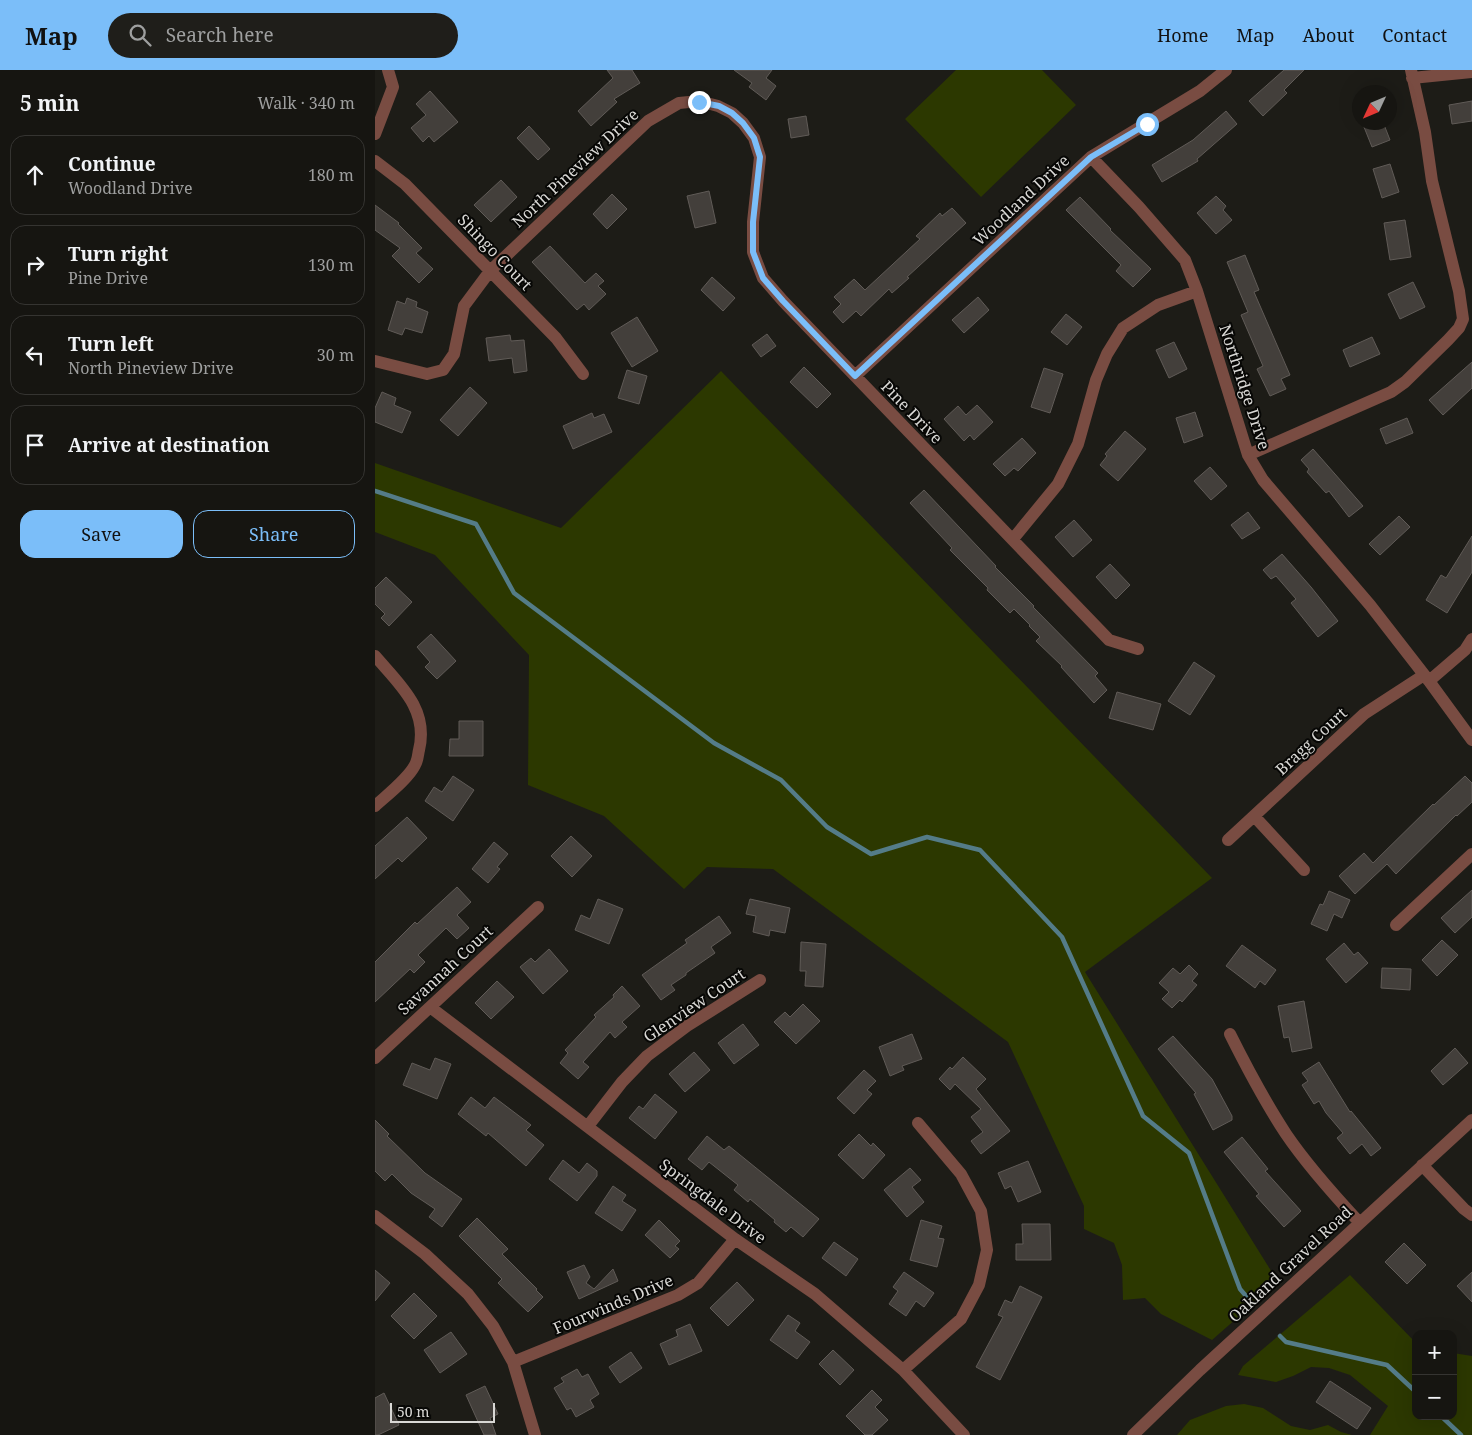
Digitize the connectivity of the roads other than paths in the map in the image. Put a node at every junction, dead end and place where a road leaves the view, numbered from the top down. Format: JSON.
{"nodes":[{"id":1,"x":388,"y":70,"type":"edge"},
{"id":2,"x":1226,"y":70,"type":"edge"},
{"id":3,"x":1472,"y":72,"type":"edge"},
{"id":4,"x":1412,"y":74,"type":"edge"},
{"id":5,"x":743,"y":123,"type":"joint"},
{"id":6,"x":375,"y":134,"type":"edge"},
{"id":7,"x":1091,"y":157,"type":"junction"},
{"id":8,"x":375,"y":161,"type":"edge"},
{"id":9,"x":490,"y":271,"type":"junction"},
{"id":10,"x":1197,"y":291,"type":"junction"},
{"id":11,"x":1465,"y":291,"type":"edge"},
{"id":12,"x":1468,"y":319,"type":"edge"},
{"id":13,"x":375,"y":361,"type":"edge"},
{"id":14,"x":583,"y":374,"type":"dead end"},
{"id":15,"x":855,"y":376,"type":"junction"},
{"id":16,"x":1248,"y":455,"type":"junction"},
{"id":17,"x":1013,"y":539,"type":"junction"},
{"id":18,"x":1472,"y":639,"type":"edge"},
{"id":19,"x":1138,"y":649,"type":"dead end"},
{"id":20,"x":375,"y":656,"type":"edge"},
{"id":21,"x":1426,"y":678,"type":"junction"},
{"id":22,"x":1472,"y":740,"type":"edge"},
{"id":23,"x":375,"y":806,"type":"edge"},
{"id":24,"x":1254,"y":816,"type":"junction"},
{"id":25,"x":1228,"y":840,"type":"dead end"},
{"id":26,"x":1472,"y":854,"type":"edge"},
{"id":27,"x":1304,"y":870,"type":"dead end"},
{"id":28,"x":538,"y":907,"type":"dead end"},
{"id":29,"x":1396,"y":925,"type":"dead end"},
{"id":30,"x":760,"y":980,"type":"dead end"},
{"id":31,"x":431,"y":1006,"type":"junction"},
{"id":32,"x":1229,"y":1034,"type":"dead end"},
{"id":33,"x":375,"y":1058,"type":"edge"},
{"id":34,"x":1472,"y":1120,"type":"edge"},
{"id":35,"x":918,"y":1123,"type":"dead end"},
{"id":36,"x":588,"y":1126,"type":"junction"},
{"id":37,"x":1422,"y":1165,"type":"junction"},
{"id":38,"x":1472,"y":1215,"type":"edge"},
{"id":39,"x":375,"y":1216,"type":"edge"},
{"id":40,"x":1359,"y":1222,"type":"junction"},
{"id":41,"x":735,"y":1239,"type":"junction"},
{"id":42,"x":513,"y":1362,"type":"junction"},
{"id":43,"x":903,"y":1370,"type":"junction"},
{"id":44,"x":535,"y":1435,"type":"edge"},
{"id":45,"x":964,"y":1435,"type":"edge"},
{"id":46,"x":1133,"y":1435,"type":"edge"}],
"edges":[{"from":1,"to":6,"type":"street"},
{"from":2,"to":7,"type":"street","name":"Woodland Drive"},
{"from":3,"to":4,"type":"street"},
{"from":4,"to":11,"type":"street"},
{"from":5,"to":9,"type":"street","name":"North Pineview Drive"},
{"from":5,"to":15,"type":"street","name":"Pine Drive"},
{"from":7,"to":10,"type":"street","name":"Northridge Drive"},
{"from":7,"to":15,"type":"street","name":"Woodland Drive"},
{"from":8,"to":9,"type":"street","name":"Shingo Court"},
{"from":9,"to":13,"type":"street","name":"North Pineview Drive"},
{"from":9,"to":14,"type":"street","name":"Shingo Court"},
{"from":10,"to":16,"type":"street","name":"Northridge Drive"},
{"from":10,"to":17,"type":"street"},
{"from":11,"to":12,"type":"street"},
{"from":12,"to":16,"type":"street"},
{"from":15,"to":17,"type":"street","name":"Pine Drive"},
{"from":16,"to":21,"type":"street","name":"Northridge Drive"},
{"from":17,"to":19,"type":"street","name":"Pine Drive"},
{"from":18,"to":21,"type":"street","name":"Bragg Court"},
{"from":20,"to":23,"type":"street"},
{"from":21,"to":22,"type":"street","name":"Northridge Drive"},
{"from":21,"to":24,"type":"street","name":"Bragg Court"},
{"from":24,"to":25,"type":"street","name":"Bragg Court"},
{"from":24,"to":27,"type":"street"},
{"from":26,"to":29,"type":"street"},
{"from":28,"to":31,"type":"street","name":"Savannah Court"},
{"from":30,"to":36,"type":"street","name":"Glenview Court"},
{"from":31,"to":33,"type":"street","name":"Savannah Court"},
{"from":31,"to":36,"type":"street","name":"Springdale Drive"},
{"from":32,"to":40,"type":"street"},
{"from":34,"to":37,"type":"street","name":"Oakland Gravel Road"},
{"from":35,"to":43,"type":"street"},
{"from":36,"to":41,"type":"street","name":"Springdale Drive"},
{"from":37,"to":38,"type":"street"},
{"from":37,"to":40,"type":"street","name":"Oakland Gravel Road"},
{"from":39,"to":42,"type":"street"},
{"from":40,"to":46,"type":"street","name":"Oakland Gravel Road"},
{"from":41,"to":42,"type":"street","name":"Fourwinds Drive"},
{"from":41,"to":43,"type":"street","name":"Springdale Drive"},
{"from":42,"to":44,"type":"street"},
{"from":43,"to":45,"type":"street","name":"Springdale Drive"}]}
